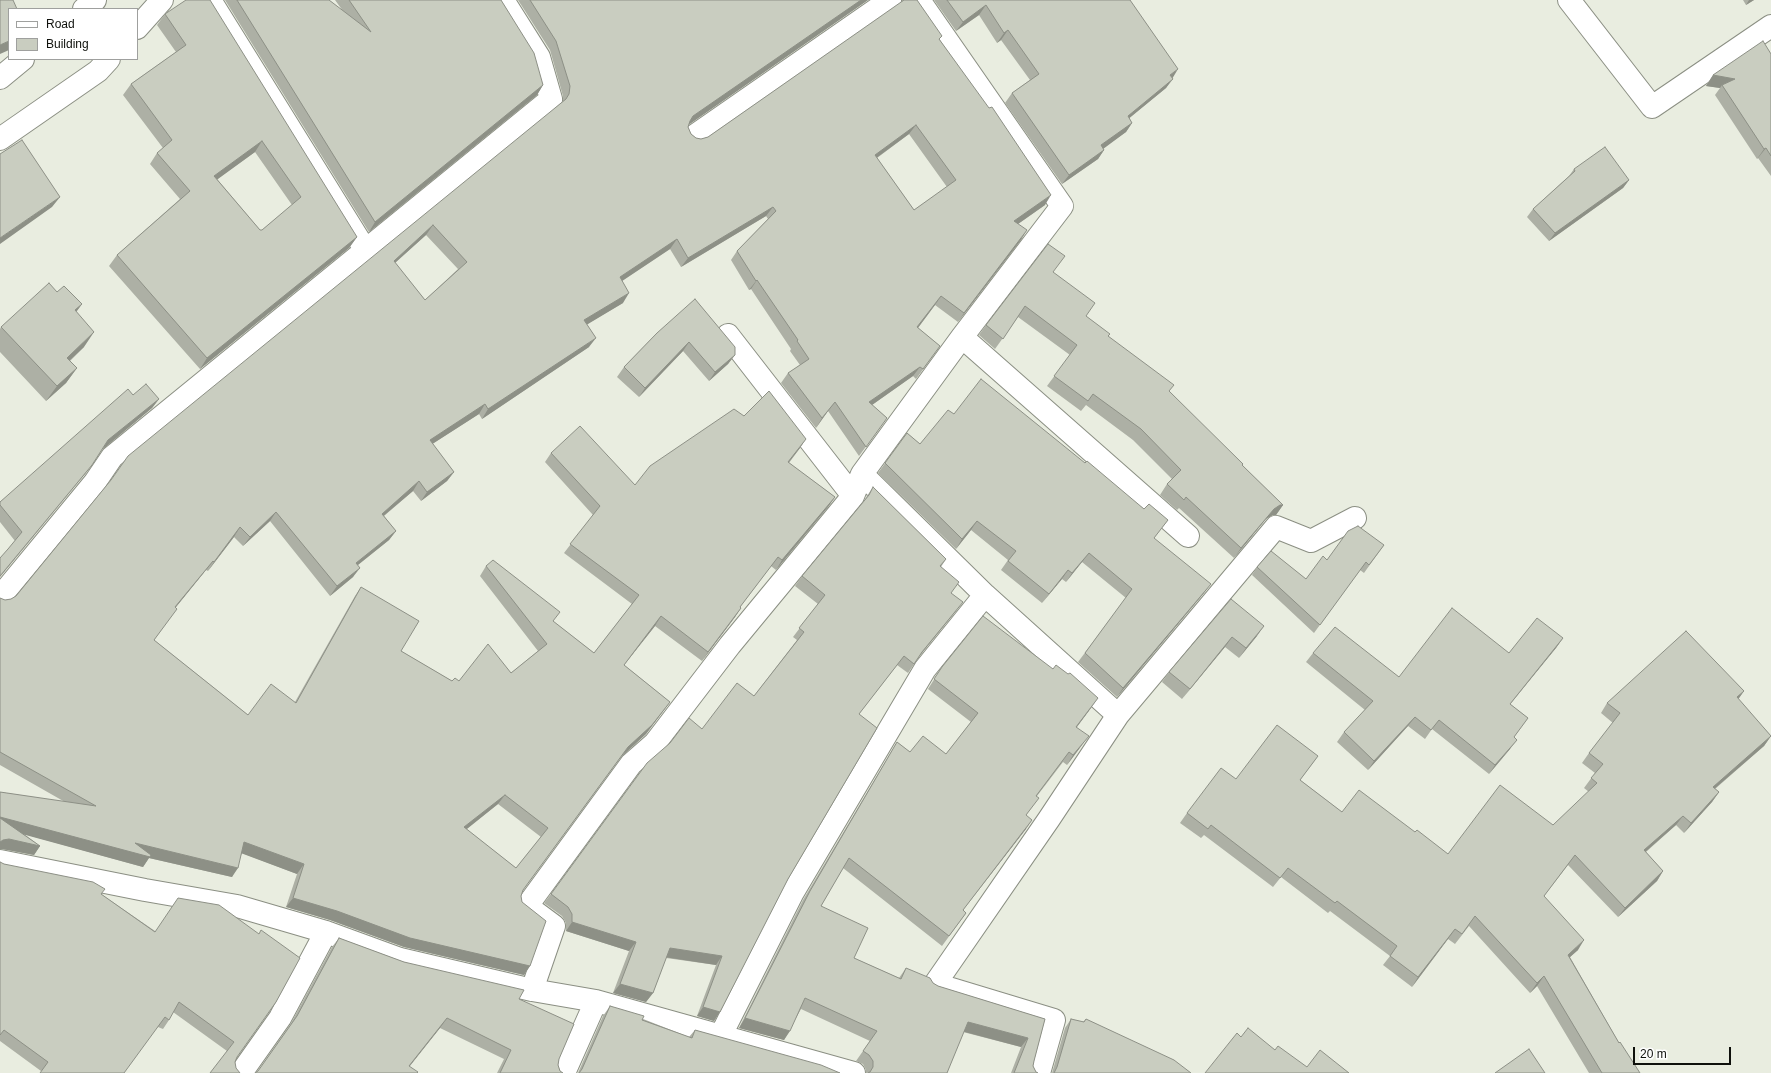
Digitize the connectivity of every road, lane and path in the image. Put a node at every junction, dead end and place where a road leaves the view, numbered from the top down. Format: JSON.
{"nodes":[{"id":1,"x":95,"y":0,"type":"edge"},
{"id":2,"x":162,"y":0,"type":"edge"},
{"id":3,"x":210,"y":0,"type":"edge"},
{"id":4,"x":503,"y":0,"type":"edge"},
{"id":5,"x":890,"y":0,"type":"edge"},
{"id":6,"x":919,"y":0,"type":"edge"},
{"id":7,"x":1569,"y":0,"type":"edge"},
{"id":8,"x":85,"y":8,"type":"edge"},
{"id":9,"x":1771,"y":26,"type":"edge"},
{"id":10,"x":138,"y":27,"type":"edge"},
{"id":11,"x":22,"y":60,"type":"edge"},
{"id":12,"x":108,"y":60,"type":"edge"},
{"id":13,"x":0,"y":78,"type":"edge"},
{"id":14,"x":694,"y":136,"type":"edge"},
{"id":15,"x":0,"y":139,"type":"edge"},
{"id":16,"x":366,"y":251,"type":"junction"},
{"id":17,"x":728,"y":335,"type":"dead end"},
{"id":18,"x":962,"y":337,"type":"junction"},
{"id":19,"x":862,"y":474,"type":"junction"},
{"id":20,"x":853,"y":496,"type":"junction"},
{"id":21,"x":1355,"y":518,"type":"dead end"},
{"id":22,"x":1188,"y":536,"type":"dead end"},
{"id":23,"x":985,"y":595,"type":"junction"},
{"id":24,"x":0,"y":597,"type":"edge"},
{"id":25,"x":1118,"y":716,"type":"junction"},
{"id":26,"x":0,"y":862,"type":"edge"},
{"id":27,"x":326,"y":932,"type":"junction"},
{"id":28,"x":532,"y":990,"type":"junction"},
{"id":29,"x":596,"y":1001,"type":"junction"},
{"id":30,"x":721,"y":1035,"type":"junction"},
{"id":31,"x":241,"y":1073,"type":"edge"},
{"id":32,"x":564,"y":1073,"type":"edge"},
{"id":33,"x":854,"y":1073,"type":"edge"},
{"id":34,"x":1038,"y":1073,"type":"edge"}],
"edges":[{"from":1,"to":8,"type":"street"},
{"from":2,"to":10,"type":"street"},
{"from":3,"to":16,"type":"street"},
{"from":4,"to":16,"type":"street"},
{"from":5,"to":14,"type":"street"},
{"from":6,"to":18,"type":"street"},
{"from":7,"to":9,"type":"street"},
{"from":11,"to":13,"type":"street"},
{"from":12,"to":15,"type":"street"},
{"from":16,"to":24,"type":"street"},
{"from":17,"to":20,"type":"street"},
{"from":18,"to":19,"type":"street"},
{"from":18,"to":22,"type":"street"},
{"from":19,"to":20,"type":"street"},
{"from":19,"to":23,"type":"street"},
{"from":20,"to":28,"type":"street"},
{"from":21,"to":25,"type":"street"},
{"from":23,"to":25,"type":"street"},
{"from":23,"to":30,"type":"street"},
{"from":25,"to":34,"type":"street"},
{"from":26,"to":27,"type":"street"},
{"from":27,"to":28,"type":"street"},
{"from":27,"to":31,"type":"street"},
{"from":28,"to":29,"type":"street"},
{"from":29,"to":30,"type":"street"},
{"from":29,"to":32,"type":"street"},
{"from":30,"to":33,"type":"street"}]}
